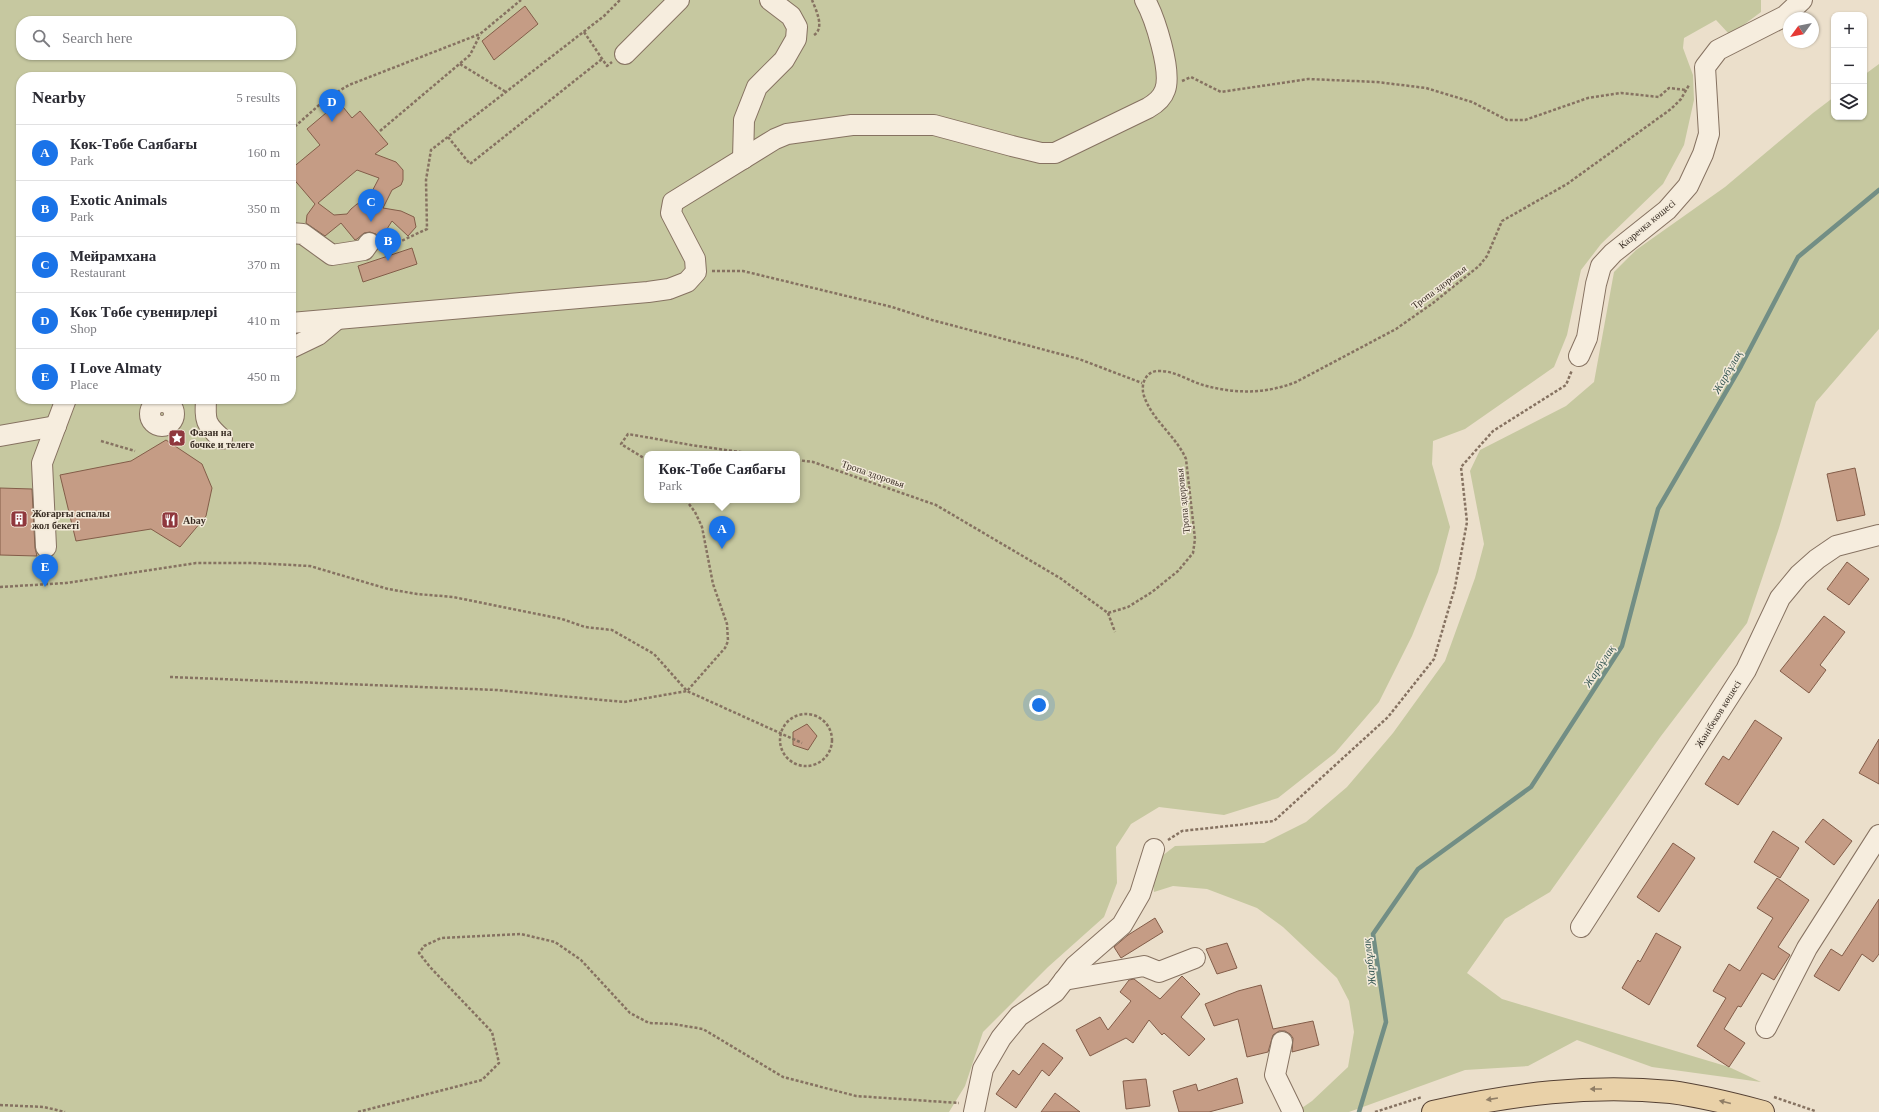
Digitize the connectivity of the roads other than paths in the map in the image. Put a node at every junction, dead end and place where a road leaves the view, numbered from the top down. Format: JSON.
{"nodes":[{"id":1,"x":679,"y":0,"type":"edge"},
{"id":2,"x":770,"y":0,"type":"edge"},
{"id":3,"x":1145,"y":0,"type":"edge"},
{"id":4,"x":1802,"y":0,"type":"edge"},
{"id":5,"x":625,"y":54,"type":"road end"},
{"id":6,"x":743,"y":159,"type":"junction"},
{"id":7,"x":296,"y":233,"type":"edge"},
{"id":8,"x":367,"y":247,"type":"road end"},
{"id":9,"x":338,"y":319,"type":"junction"},
{"id":10,"x":296,"y":323,"type":"edge"},
{"id":11,"x":296,"y":346,"type":"edge"},
{"id":12,"x":1579,"y":356,"type":"road end"},
{"id":13,"x":64,"y":404,"type":"edge"},
{"id":14,"x":206,"y":404,"type":"edge"},
{"id":15,"x":56,"y":426,"type":"junction"},
{"id":16,"x":0,"y":436,"type":"edge"},
{"id":17,"x":222,"y":439,"type":"dead end"},
{"id":18,"x":1879,"y":535,"type":"edge"},
{"id":19,"x":46,"y":547,"type":"dead end"},
{"id":20,"x":1879,"y":835,"type":"edge"},
{"id":21,"x":1154,"y":849,"type":"road end"},
{"id":22,"x":1581,"y":927,"type":"dead end"},
{"id":23,"x":1195,"y":958,"type":"dead end"},
{"id":24,"x":1064,"y":980,"type":"junction"},
{"id":25,"x":1766,"y":1028,"type":"dead end"},
{"id":26,"x":1282,"y":1042,"type":"dead end"},
{"id":27,"x":975,"y":1108,"type":"edge"},
{"id":28,"x":1293,"y":1112,"type":"edge"},
{"id":29,"x":1433,"y":1112,"type":"edge"},
{"id":30,"x":1763,"y":1112,"type":"edge"}],
"edges":[{"from":1,"to":5,"type":"street"},
{"from":2,"to":6,"type":"street"},
{"from":3,"to":6,"type":"street"},
{"from":4,"to":12,"type":"street","name":"Казречка көшесі"},
{"from":6,"to":9,"type":"street"},
{"from":7,"to":8,"type":"street"},
{"from":9,"to":10,"type":"street"},
{"from":9,"to":11,"type":"street"},
{"from":13,"to":15,"type":"street"},
{"from":14,"to":17,"type":"street"},
{"from":15,"to":16,"type":"street"},
{"from":15,"to":19,"type":"street"},
{"from":18,"to":22,"type":"street","name":"Жәнібеков көшесі"},
{"from":20,"to":25,"type":"street"},
{"from":21,"to":24,"type":"street"},
{"from":23,"to":24,"type":"street"},
{"from":24,"to":27,"type":"street"},
{"from":26,"to":28,"type":"street"},
{"from":30,"to":29,"type":"main road","one_way":true}]}
